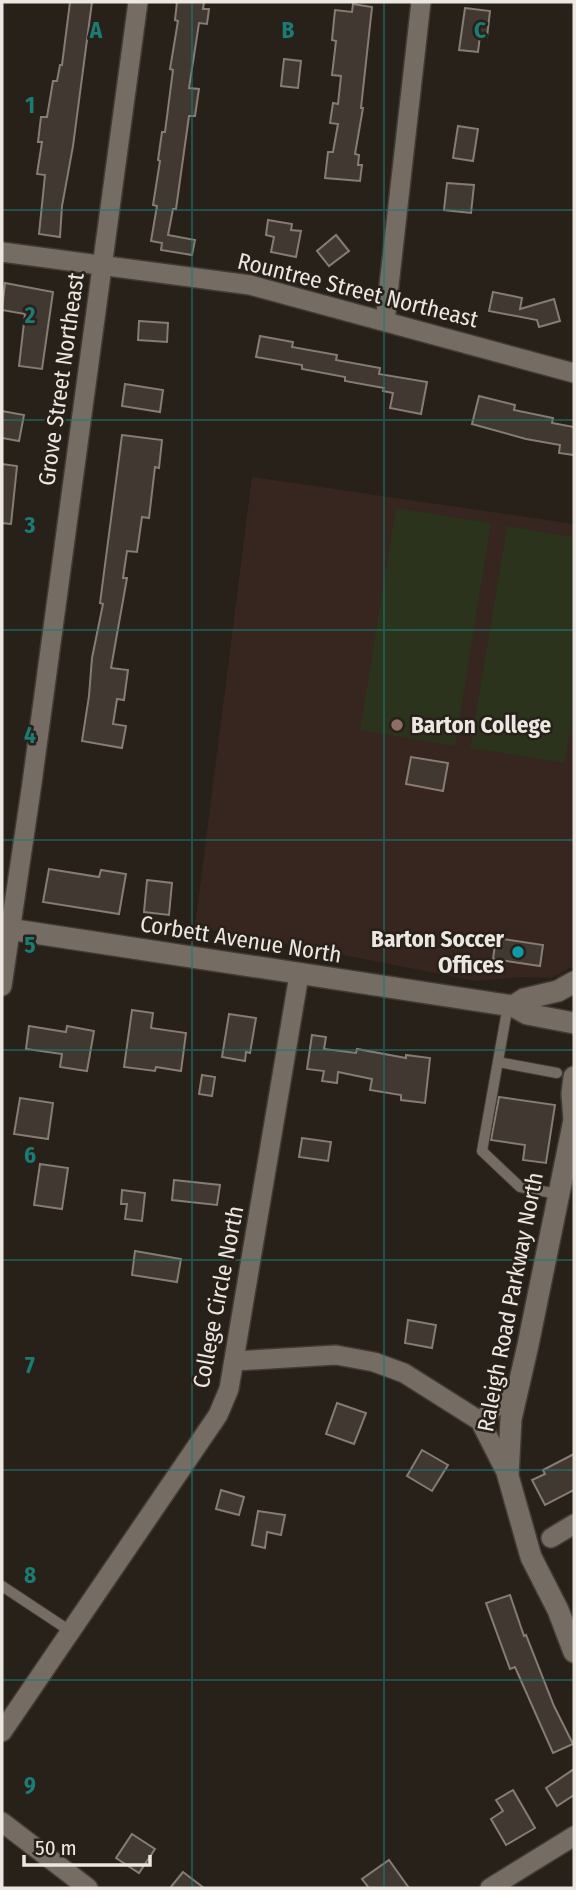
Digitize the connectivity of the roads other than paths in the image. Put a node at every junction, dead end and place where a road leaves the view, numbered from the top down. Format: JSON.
{"nodes":[{"id":1,"x":138,"y":2,"type":"edge"},
{"id":2,"x":421,"y":2,"type":"edge"},
{"id":3,"x":2,"y":252,"type":"edge"},
{"id":4,"x":102,"y":265,"type":"junction"},
{"id":5,"x":385,"y":321,"type":"junction"},
{"id":6,"x":574,"y":373,"type":"edge"},
{"id":7,"x":6,"y":929,"type":"edge"},
{"id":8,"x":299,"y":975,"type":"junction"},
{"id":9,"x":574,"y":984,"type":"edge"},
{"id":10,"x":2,"y":986,"type":"edge"},
{"id":11,"x":511,"y":1006,"type":"junction"},
{"id":12,"x":574,"y":1021,"type":"edge"},
{"id":13,"x":498,"y":1062,"type":"junction"},
{"id":14,"x":565,"y":1075,"type":"edge"},
{"id":15,"x":573,"y":1130,"type":"edge"},
{"id":16,"x":558,"y":1194,"type":"junction"},
{"id":17,"x":235,"y":1361,"type":"junction"},
{"id":18,"x":517,"y":1388,"type":"junction"},
{"id":19,"x":480,"y":1421,"type":"junction"},
{"id":20,"x":508,"y":1476,"type":"junction"},
{"id":21,"x":574,"y":1524,"type":"edge"},
{"id":22,"x":551,"y":1538,"type":"dead end"},
{"id":23,"x":2,"y":1586,"type":"edge"},
{"id":24,"x":70,"y":1631,"type":"junction"},
{"id":25,"x":574,"y":1652,"type":"edge"},
{"id":26,"x":2,"y":1732,"type":"edge"},
{"id":27,"x":2,"y":1822,"type":"edge"},
{"id":28,"x":574,"y":1836,"type":"edge"},
{"id":29,"x":88,"y":1888,"type":"edge"},
{"id":30,"x":490,"y":1888,"type":"edge"}],
"edges":[{"from":1,"to":4,"type":"street","name":"Grove Street Northeast"},
{"from":2,"to":5,"type":"street"},
{"from":3,"to":4,"type":"street","name":"Rountree Street Northeast"},
{"from":4,"to":5,"type":"street","name":"Rountree Street Northeast"},
{"from":4,"to":7,"type":"street","name":"Grove Street Northeast"},
{"from":5,"to":6,"type":"street","name":"Rountree Street Northeast"},
{"from":7,"to":8,"type":"street","name":"Corbett Avenue North"},
{"from":7,"to":10,"type":"street","name":"Grove Street Northeast"},
{"from":8,"to":11,"type":"street","name":"Corbett Avenue North"},
{"from":8,"to":17,"type":"street","name":"College Circle North"},
{"from":9,"to":11,"type":"street","name":"Corbett Avenue North"},
{"from":9,"to":12,"type":"street"},
{"from":11,"to":12,"type":"street","name":"Corbett Avenue North"},
{"from":11,"to":13,"type":"lane"},
{"from":13,"to":14,"type":"lane"},
{"from":13,"to":16,"type":"lane"},
{"from":14,"to":15,"type":"street","name":"Raleigh Road Parkway North"},
{"from":15,"to":16,"type":"street","name":"Raleigh Road Parkway North"},
{"from":16,"to":18,"type":"street","name":"Raleigh Road Parkway North"},
{"from":17,"to":19,"type":"street"},
{"from":17,"to":24,"type":"street","name":"College Circle North"},
{"from":18,"to":19,"type":"street"},
{"from":18,"to":20,"type":"street","name":"Raleigh Road Parkway North"},
{"from":19,"to":20,"type":"street"},
{"from":20,"to":25,"type":"street","name":"Raleigh Road Parkway North"},
{"from":21,"to":22,"type":"street"},
{"from":23,"to":24,"type":"lane"},
{"from":24,"to":26,"type":"street","name":"College Circle North"},
{"from":27,"to":29,"type":"street"},
{"from":28,"to":30,"type":"street"}]}
